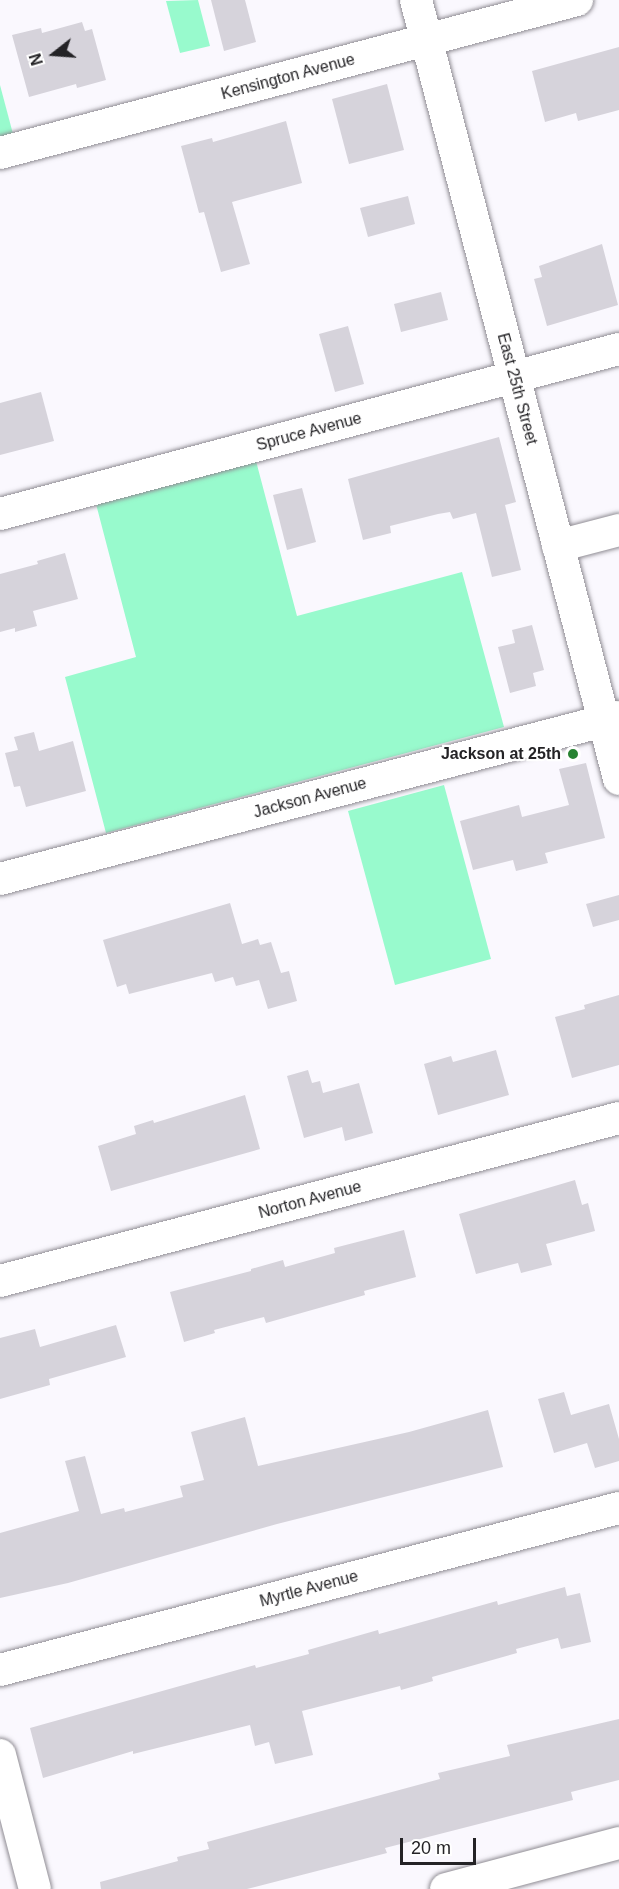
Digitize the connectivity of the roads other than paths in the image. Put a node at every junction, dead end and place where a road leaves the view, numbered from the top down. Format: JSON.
{"nodes":[{"id":1,"x":416,"y":0,"type":"edge"},
{"id":2,"x":577,"y":0,"type":"edge"},
{"id":3,"x":426,"y":40,"type":"junction"},
{"id":4,"x":0,"y":153,"type":"edge"},
{"id":5,"x":619,"y":350,"type":"edge"},
{"id":6,"x":514,"y":377,"type":"junction"},
{"id":7,"x":0,"y":514,"type":"edge"},
{"id":8,"x":619,"y":530,"type":"edge"},
{"id":9,"x":558,"y":546,"type":"junction"},
{"id":10,"x":611,"y":719,"type":"edge"},
{"id":11,"x":619,"y":779,"type":"edge"},
{"id":12,"x":0,"y":879,"type":"edge"},
{"id":13,"x":619,"y":1118,"type":"edge"},
{"id":14,"x":0,"y":1281,"type":"edge"},
{"id":15,"x":619,"y":1508,"type":"edge"},
{"id":16,"x":0,"y":1670,"type":"edge"},
{"id":17,"x":0,"y":1755,"type":"edge"},
{"id":18,"x":619,"y":1843,"type":"edge"},
{"id":19,"x":35,"y":1889,"type":"edge"},
{"id":20,"x":446,"y":1889,"type":"edge"}],
"edges":[{"from":1,"to":3,"type":"street","name":"East 25th Street"},
{"from":2,"to":3,"type":"street","name":"Kensington Avenue"},
{"from":3,"to":4,"type":"street","name":"Kensington Avenue"},
{"from":3,"to":6,"type":"street","name":"East 25th Street"},
{"from":5,"to":6,"type":"street","name":"Spruce Avenue"},
{"from":6,"to":7,"type":"street","name":"Spruce Avenue"},
{"from":6,"to":9,"type":"street","name":"East 25th Street"},
{"from":8,"to":9,"type":"street"},
{"from":9,"to":10,"type":"street","name":"East 25th Street"},
{"from":10,"to":11,"type":"street","name":"East 25th Street"},
{"from":10,"to":12,"type":"street","name":"Jackson Avenue"},
{"from":13,"to":14,"type":"street","name":"Norton Avenue"},
{"from":15,"to":16,"type":"street","name":"Myrtle Avenue"},
{"from":17,"to":19,"type":"street"},
{"from":18,"to":20,"type":"street"}]}
